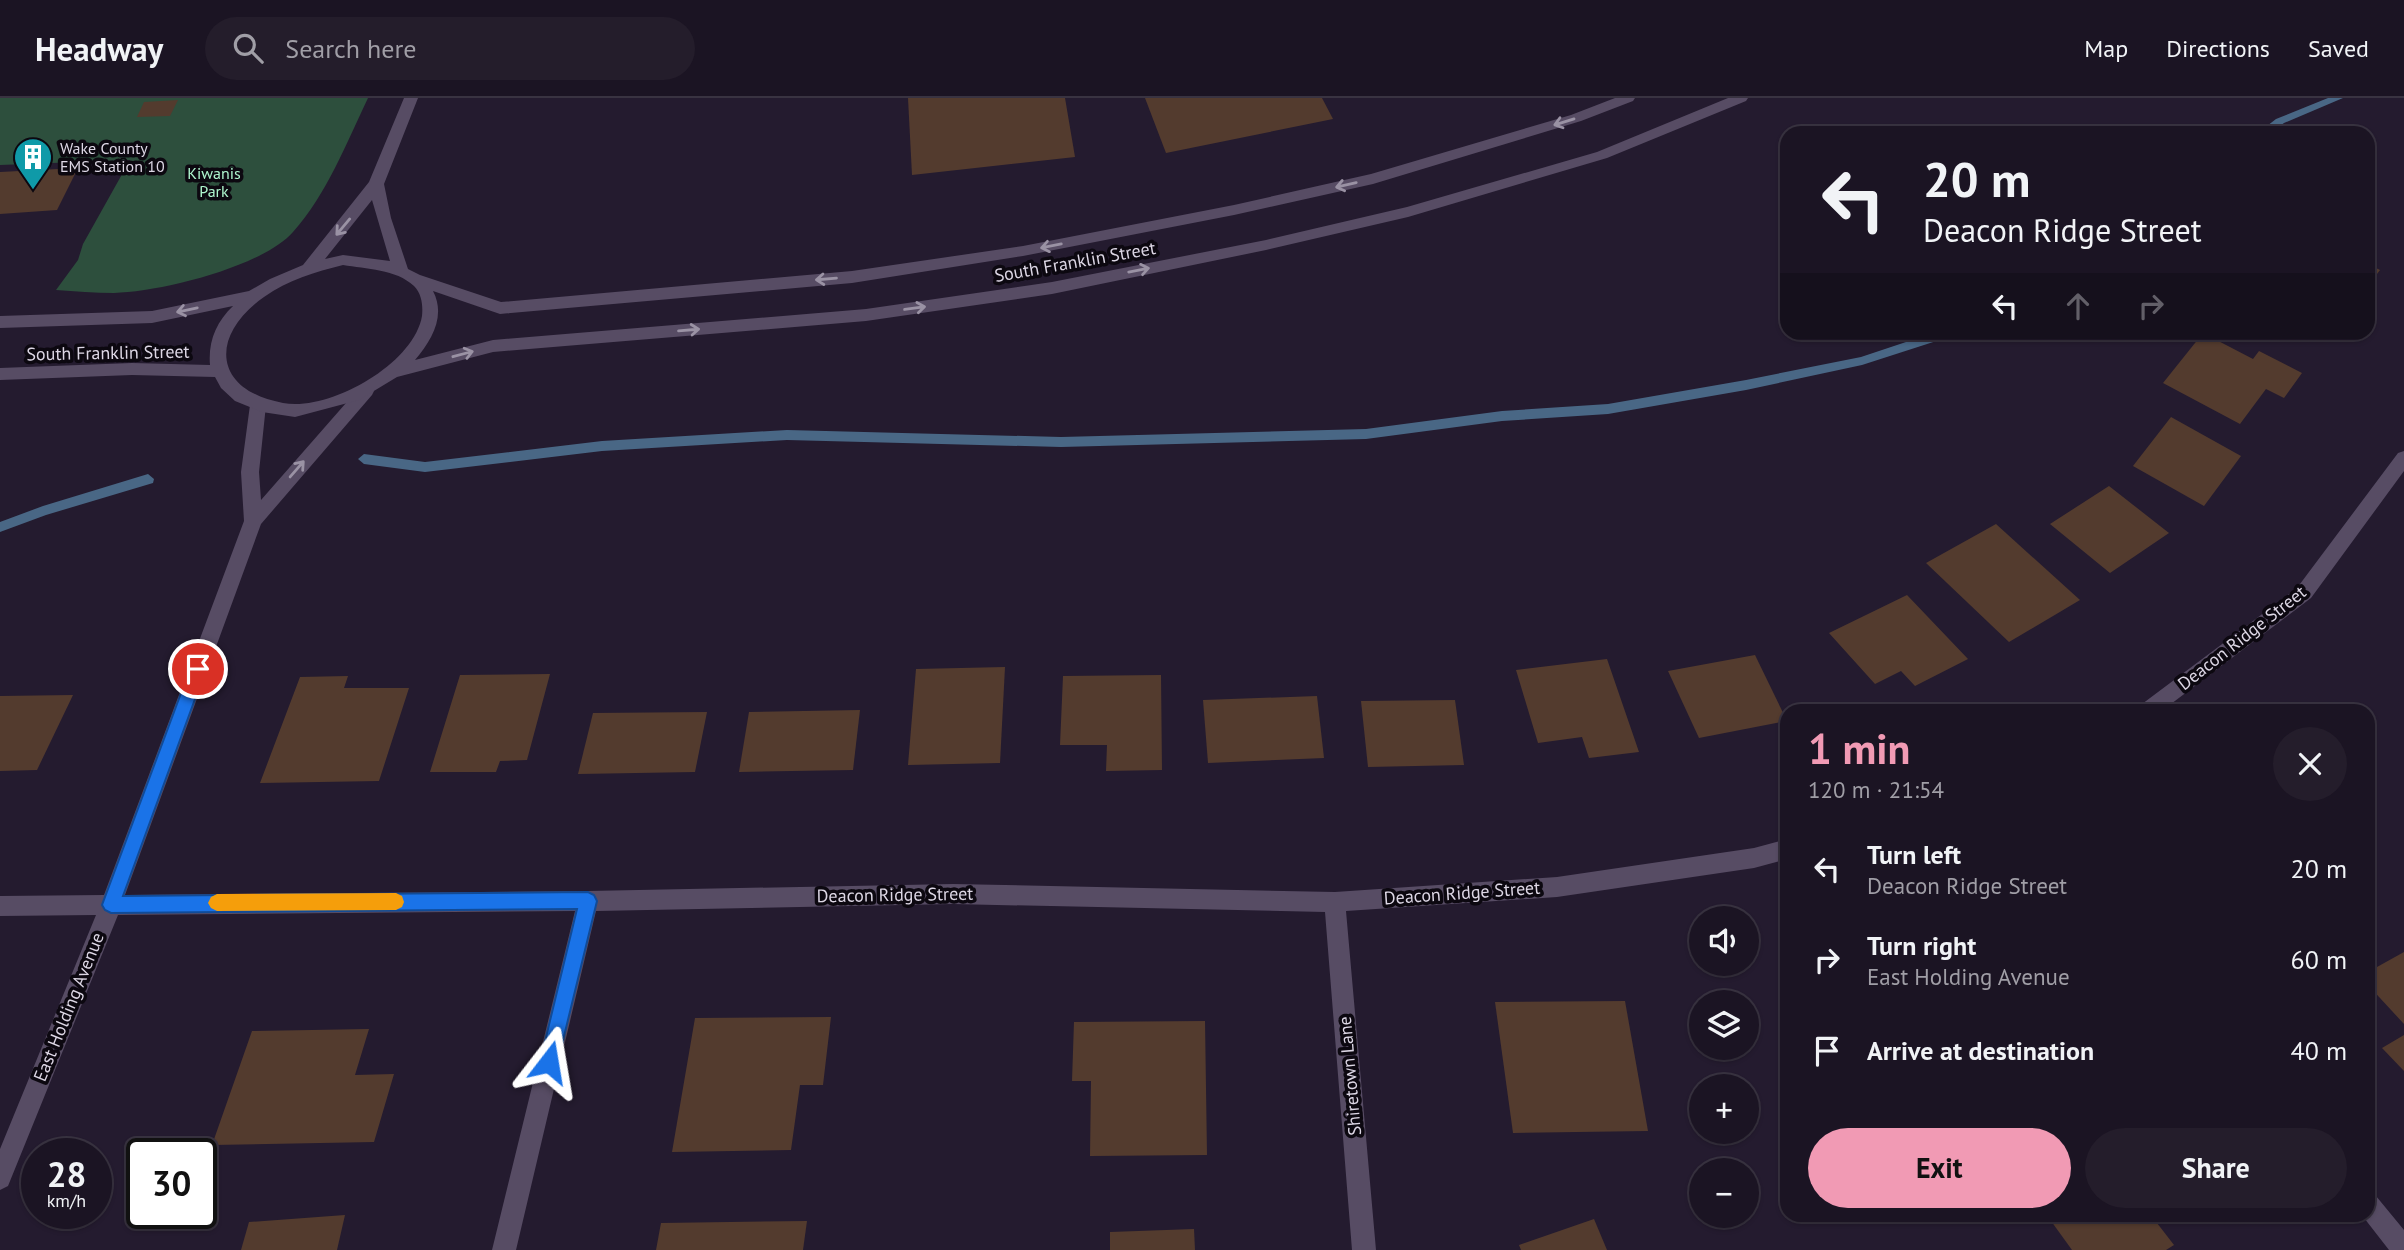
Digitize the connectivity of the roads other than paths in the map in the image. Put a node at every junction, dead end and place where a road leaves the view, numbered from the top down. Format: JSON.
{"nodes":[{"id":1,"x":411,"y":98,"type":"edge"},
{"id":2,"x":1628,"y":98,"type":"edge"},
{"id":3,"x":1741,"y":98,"type":"edge"},
{"id":4,"x":376,"y":184,"type":"junction"},
{"id":5,"x":309,"y":268,"type":"junction"},
{"id":6,"x":400,"y":268,"type":"junction"},
{"id":7,"x":420,"y":281,"type":"junction"},
{"id":8,"x":253,"y":296,"type":"junction"},
{"id":9,"x":0,"y":322,"type":"edge"},
{"id":10,"x":217,"y":371,"type":"junction"},
{"id":11,"x":397,"y":371,"type":"junction"},
{"id":12,"x":0,"y":374,"type":"edge"},
{"id":13,"x":366,"y":391,"type":"junction"},
{"id":14,"x":258,"y":405,"type":"junction"},
{"id":15,"x":2404,"y":458,"type":"edge"},
{"id":16,"x":253,"y":521,"type":"junction"},
{"id":17,"x":2157,"y":704,"type":"edge"},
{"id":18,"x":1780,"y":851,"type":"edge"},
{"id":19,"x":588,"y":901,"type":"junction"},
{"id":20,"x":1335,"y":902,"type":"junction"},
{"id":21,"x":111,"y":905,"type":"junction"},
{"id":22,"x":0,"y":906,"type":"edge"},
{"id":23,"x":0,"y":1178,"type":"edge"},
{"id":24,"x":2375,"y":1213,"type":"edge"},
{"id":25,"x":2404,"y":1248,"type":"edge"},
{"id":26,"x":504,"y":1250,"type":"edge"},
{"id":27,"x":1364,"y":1250,"type":"edge"}],
"edges":[{"from":1,"to":4,"type":"street"},
{"from":2,"to":7,"type":"street","name":"South Franklin Street","one_way":true},
{"from":11,"to":3,"type":"street","name":"South Franklin Street","one_way":true},
{"from":4,"to":5,"type":"street","one_way":true},
{"from":4,"to":6,"type":"street"},
{"from":5,"to":6,"type":"street"},
{"from":5,"to":8,"type":"street"},
{"from":6,"to":7,"type":"street"},
{"from":7,"to":11,"type":"street"},
{"from":8,"to":9,"type":"street","name":"South Franklin Street","one_way":true},
{"from":8,"to":10,"type":"street"},
{"from":10,"to":12,"type":"street","name":"South Franklin Street"},
{"from":10,"to":14,"type":"street"},
{"from":11,"to":13,"type":"street"},
{"from":13,"to":14,"type":"street"},
{"from":16,"to":13,"type":"street","name":"East Holding Avenue","one_way":true},
{"from":14,"to":16,"type":"street","name":"East Holding Avenue"},
{"from":15,"to":17,"type":"street","name":"Deacon Ridge Street"},
{"from":16,"to":21,"type":"street","name":"East Holding Avenue"},
{"from":18,"to":20,"type":"street","name":"Deacon Ridge Street"},
{"from":19,"to":20,"type":"street","name":"Deacon Ridge Street"},
{"from":19,"to":21,"type":"street","name":"Deacon Ridge Street"},
{"from":19,"to":26,"type":"street"},
{"from":20,"to":27,"type":"street","name":"Shiretown Lane"},
{"from":21,"to":22,"type":"street","name":"Deacon Ridge Street"},
{"from":21,"to":23,"type":"street","name":"East Holding Avenue"},
{"from":24,"to":25,"type":"street"}]}
